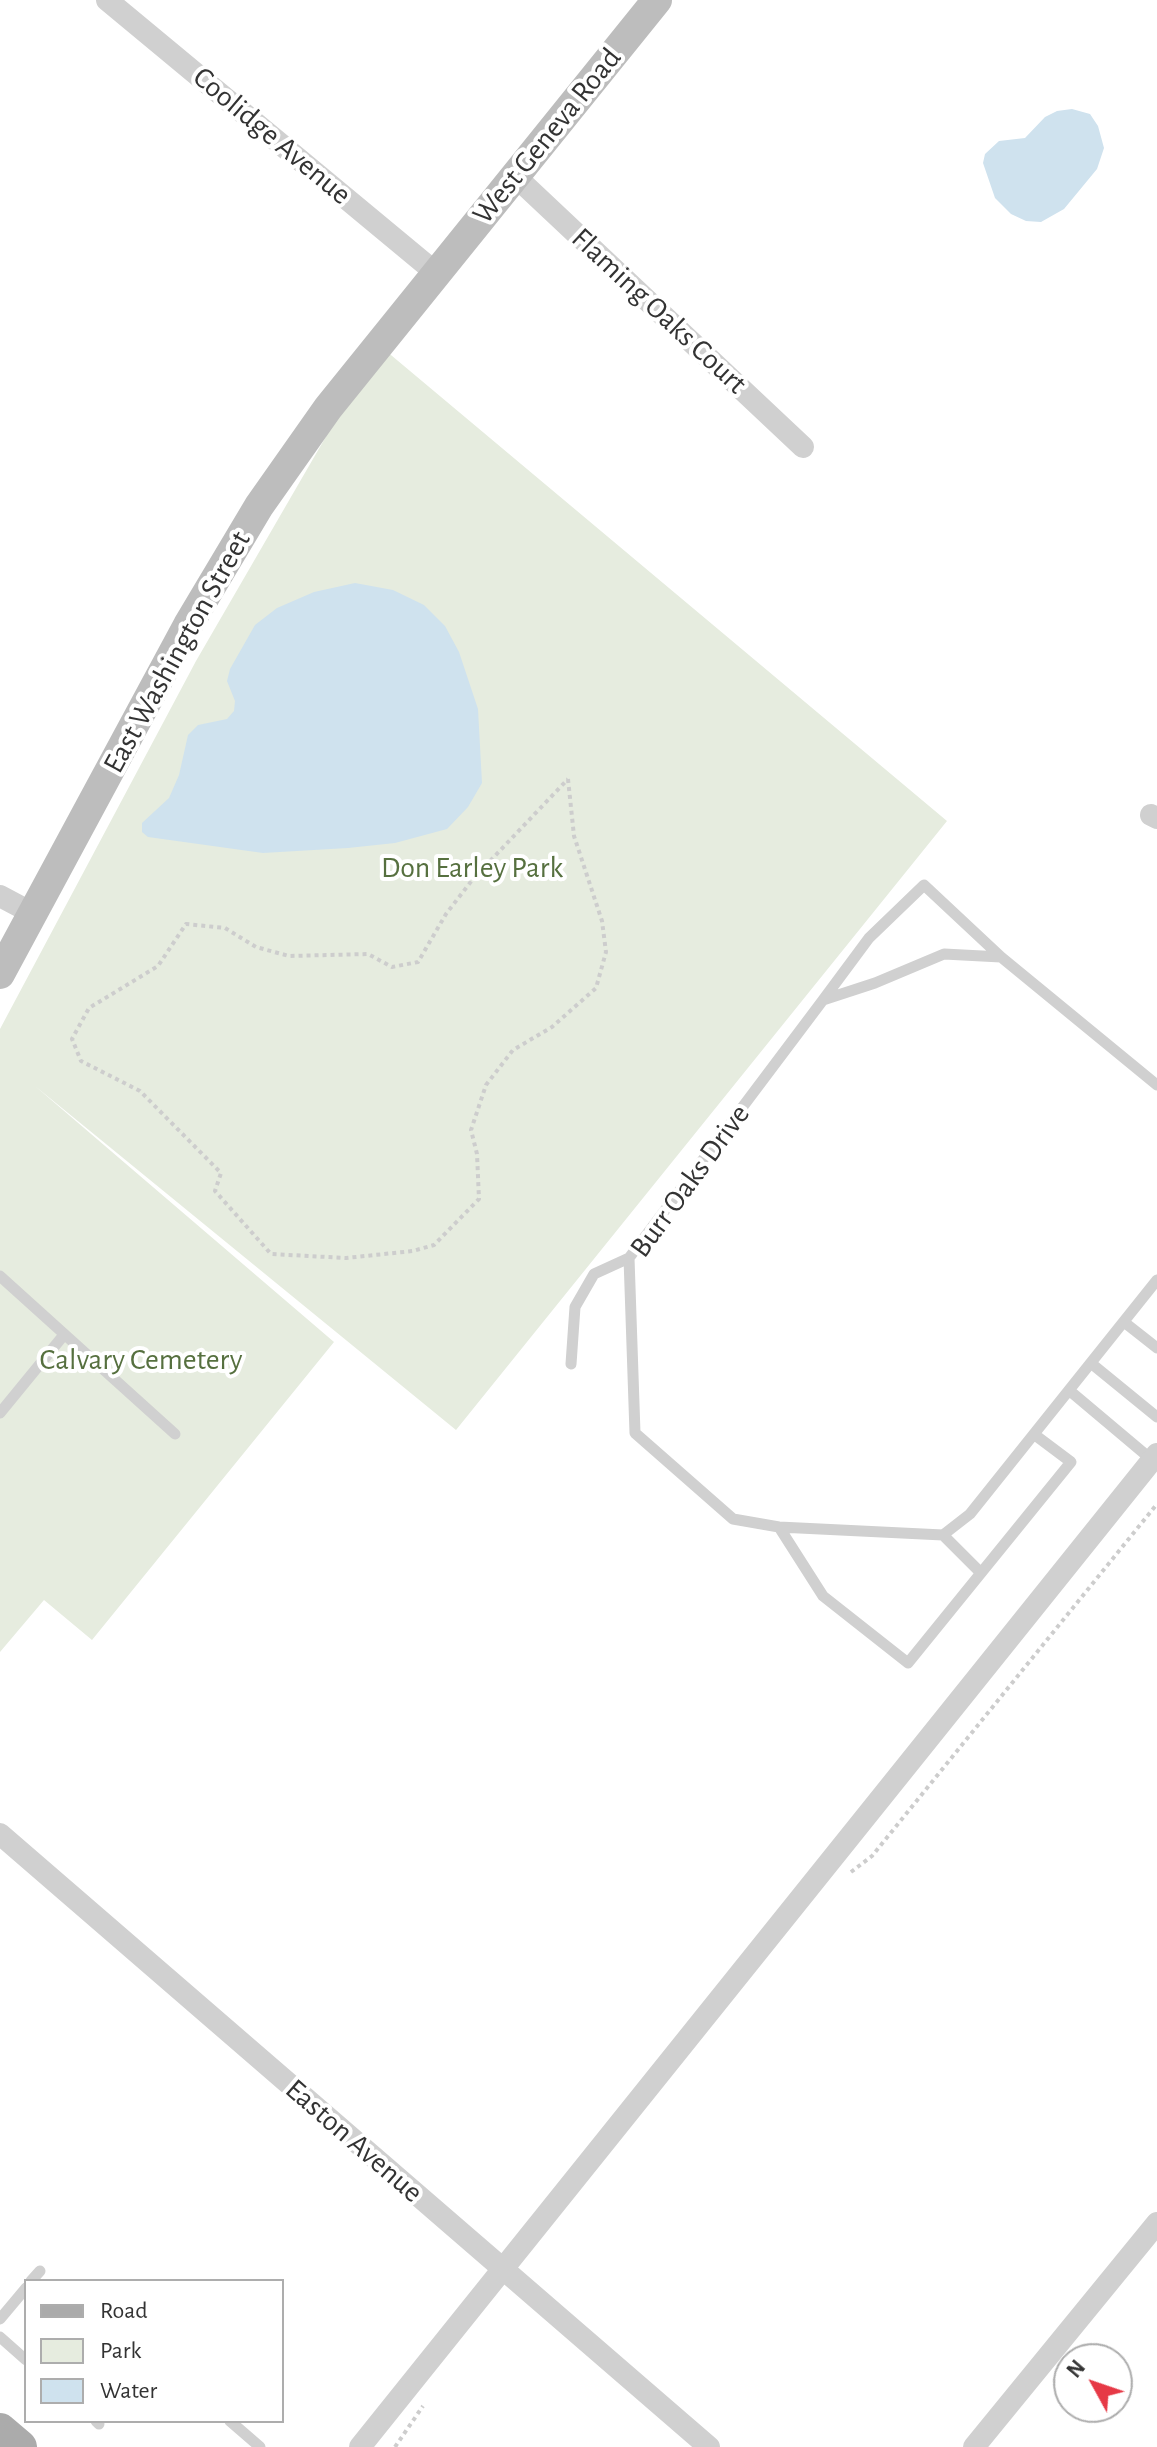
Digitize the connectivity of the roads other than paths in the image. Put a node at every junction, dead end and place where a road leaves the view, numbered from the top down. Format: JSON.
{"nodes":[{"id":1,"x":107,"y":0,"type":"edge"},
{"id":2,"x":657,"y":0,"type":"edge"},
{"id":3,"x":515,"y":176,"type":"junction"},
{"id":4,"x":436,"y":273,"type":"junction"},
{"id":5,"x":379,"y":345,"type":"joint"},
{"id":6,"x":803,"y":447,"type":"dead end"},
{"id":7,"x":0,"y":896,"type":"edge"},
{"id":8,"x":32,"y":913,"type":"junction"},
{"id":9,"x":1001,"y":957,"type":"junction"},
{"id":10,"x":0,"y":974,"type":"edge"},
{"id":11,"x":823,"y":1000,"type":"junction"},
{"id":12,"x":1157,"y":1085,"type":"edge"},
{"id":13,"x":629,"y":1258,"type":"junction"},
{"id":14,"x":0,"y":1276,"type":"edge"},
{"id":15,"x":1157,"y":1280,"type":"edge"},
{"id":16,"x":1124,"y":1322,"type":"junction"},
{"id":17,"x":63,"y":1336,"type":"junction"},
{"id":18,"x":1157,"y":1348,"type":"edge"},
{"id":19,"x":571,"y":1364,"type":"dead end"},
{"id":20,"x":1092,"y":1364,"type":"junction"},
{"id":21,"x":1070,"y":1391,"type":"junction"},
{"id":22,"x":0,"y":1413,"type":"edge"},
{"id":23,"x":1157,"y":1417,"type":"edge"},
{"id":24,"x":175,"y":1434,"type":"dead end"},
{"id":25,"x":1035,"y":1435,"type":"junction"},
{"id":26,"x":1155,"y":1457,"type":"edge"},
{"id":27,"x":779,"y":1527,"type":"junction"},
{"id":28,"x":943,"y":1535,"type":"junction"},
{"id":29,"x":981,"y":1573,"type":"junction"},
{"id":30,"x":0,"y":1834,"type":"edge"},
{"id":31,"x":1157,"y":2223,"type":"edge"},
{"id":32,"x":40,"y":2271,"type":"dead end"},
{"id":33,"x":504,"y":2271,"type":"junction"},
{"id":34,"x":33,"y":2279,"type":"edge"},
{"id":35,"x":24,"y":2290,"type":"edge"},
{"id":36,"x":0,"y":2319,"type":"edge"},
{"id":37,"x":0,"y":2337,"type":"edge"},
{"id":38,"x":24,"y":2358,"type":"edge"},
{"id":39,"x":232,"y":2423,"type":"edge"},
{"id":40,"x":0,"y":2430,"type":"edge"},
{"id":41,"x":20,"y":2447,"type":"edge"},
{"id":42,"x":260,"y":2447,"type":"edge"},
{"id":43,"x":360,"y":2447,"type":"edge"},
{"id":44,"x":709,"y":2447,"type":"edge"},
{"id":45,"x":974,"y":2447,"type":"edge"}],
"edges":[{"from":1,"to":4,"type":"street","name":"Coolidge Avenue"},
{"from":2,"to":3,"type":"main road","name":"West Geneva Road"},
{"from":3,"to":4,"type":"main road","name":"West Geneva Road"},
{"from":3,"to":6,"type":"street","name":"Flaming Oaks Court"},
{"from":4,"to":5,"type":"main road","name":"West Geneva Road"},
{"from":5,"to":8,"type":"main road","name":"East Washington Street"},
{"from":7,"to":8,"type":"street"},
{"from":8,"to":10,"type":"main road","name":"East Washington Street"},
{"from":9,"to":11,"type":"lane"},
{"from":9,"to":11,"type":"lane","name":"Burr Oaks Drive"},
{"from":9,"to":12,"type":"lane"},
{"from":11,"to":13,"type":"lane","name":"Burr Oaks Drive"},
{"from":13,"to":19,"type":"lane"},
{"from":13,"to":27,"type":"lane","name":"Burr Oaks Drive"},
{"from":14,"to":17,"type":"lane"},
{"from":15,"to":16,"type":"lane"},
{"from":16,"to":18,"type":"lane"},
{"from":16,"to":20,"type":"lane"},
{"from":17,"to":22,"type":"lane"},
{"from":17,"to":24,"type":"lane"},
{"from":20,"to":21,"type":"lane"},
{"from":20,"to":23,"type":"lane"},
{"from":21,"to":25,"type":"lane"},
{"from":21,"to":26,"type":"lane"},
{"from":25,"to":28,"type":"lane"},
{"from":25,"to":29,"type":"lane"},
{"from":26,"to":33,"type":"street"},
{"from":27,"to":28,"type":"lane","name":"Burr Oaks Drive"},
{"from":27,"to":29,"type":"lane"},
{"from":28,"to":29,"type":"lane"},
{"from":30,"to":33,"type":"street","name":"Easton Avenue"},
{"from":31,"to":45,"type":"street"},
{"from":32,"to":34,"type":"lane"},
{"from":33,"to":43,"type":"street"},
{"from":33,"to":44,"type":"street","name":"Easton Avenue"},
{"from":35,"to":36,"type":"lane"},
{"from":37,"to":38,"type":"lane"},
{"from":39,"to":42,"type":"lane"},
{"from":40,"to":41,"type":"main road"}]}
